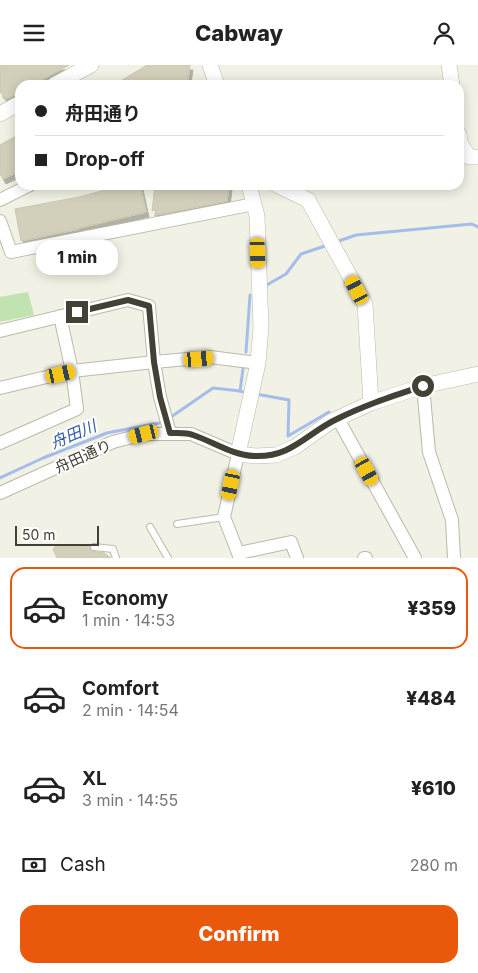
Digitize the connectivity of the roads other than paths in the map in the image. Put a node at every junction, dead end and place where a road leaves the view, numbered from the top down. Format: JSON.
{"nodes":[{"id":1,"x":91,"y":65,"type":"edge"},
{"id":2,"x":210,"y":65,"type":"edge"},
{"id":3,"x":450,"y":65,"type":"edge"},
{"id":4,"x":63,"y":80,"type":"edge"},
{"id":5,"x":215,"y":80,"type":"edge"},
{"id":6,"x":452,"y":80,"type":"edge"},
{"id":7,"x":15,"y":106,"type":"edge"},
{"id":8,"x":0,"y":114,"type":"edge"},
{"id":9,"x":464,"y":149,"type":"edge"},
{"id":10,"x":478,"y":157,"type":"edge"},
{"id":11,"x":20,"y":190,"type":"edge"},
{"id":12,"x":250,"y":190,"type":"edge"},
{"id":13,"x":287,"y":190,"type":"edge"},
{"id":14,"x":0,"y":200,"type":"edge"},
{"id":15,"x":254,"y":204,"type":"junction"},
{"id":16,"x":0,"y":221,"type":"edge"},
{"id":17,"x":60,"y":316,"type":"junction"},
{"id":18,"x":0,"y":331,"type":"edge"},
{"id":19,"x":154,"y":362,"type":"junction"},
{"id":20,"x":258,"y":363,"type":"junction"},
{"id":21,"x":72,"y":371,"type":"junction"},
{"id":22,"x":478,"y":374,"type":"edge"},
{"id":23,"x":423,"y":386,"type":"junction"},
{"id":24,"x":0,"y":388,"type":"edge"},
{"id":25,"x":371,"y":403,"type":"junction"},
{"id":26,"x":338,"y":419,"type":"junction"},
{"id":27,"x":170,"y":433,"type":"junction"},
{"id":28,"x":0,"y":443,"type":"edge"},
{"id":29,"x":238,"y":454,"type":"junction"},
{"id":30,"x":0,"y":493,"type":"edge"},
{"id":31,"x":224,"y":517,"type":"junction"},
{"id":32,"x":176,"y":524,"type":"dead end"},
{"id":33,"x":150,"y":527,"type":"dead end"},
{"id":34,"x":94,"y":547,"type":"dead end"},
{"id":35,"x":240,"y":556,"type":"edge"},
{"id":36,"x":116,"y":558,"type":"edge"},
{"id":37,"x":168,"y":558,"type":"edge"},
{"id":38,"x":297,"y":558,"type":"edge"},
{"id":39,"x":415,"y":558,"type":"edge"},
{"id":40,"x":454,"y":558,"type":"edge"}],
"edges":[{"from":1,"to":4,"type":"street"},
{"from":2,"to":5,"type":"street"},
{"from":3,"to":6,"type":"street"},
{"from":7,"to":8,"type":"street"},
{"from":9,"to":10,"type":"street"},
{"from":11,"to":14,"type":"street"},
{"from":12,"to":15,"type":"street"},
{"from":13,"to":25,"type":"street"},
{"from":15,"to":16,"type":"street"},
{"from":15,"to":20,"type":"street"},
{"from":17,"to":18,"type":"street"},
{"from":17,"to":19,"type":"street"},
{"from":17,"to":21,"type":"street"},
{"from":19,"to":20,"type":"street"},
{"from":19,"to":21,"type":"street"},
{"from":19,"to":27,"type":"street"},
{"from":20,"to":29,"type":"street"},
{"from":21,"to":24,"type":"street"},
{"from":21,"to":28,"type":"street"},
{"from":22,"to":23,"type":"street","name":"舟田通り"},
{"from":23,"to":25,"type":"street","name":"舟田通り"},
{"from":23,"to":40,"type":"street"},
{"from":25,"to":26,"type":"street","name":"舟田通り"},
{"from":26,"to":29,"type":"street","name":"舟田通り"},
{"from":26,"to":39,"type":"street"},
{"from":27,"to":29,"type":"street","name":"舟田通り"},
{"from":27,"to":30,"type":"street","name":"舟田通り"},
{"from":29,"to":31,"type":"street"},
{"from":31,"to":32,"type":"lane"},
{"from":31,"to":35,"type":"street"},
{"from":33,"to":37,"type":"lane"},
{"from":34,"to":36,"type":"lane"},
{"from":35,"to":38,"type":"street"}]}
